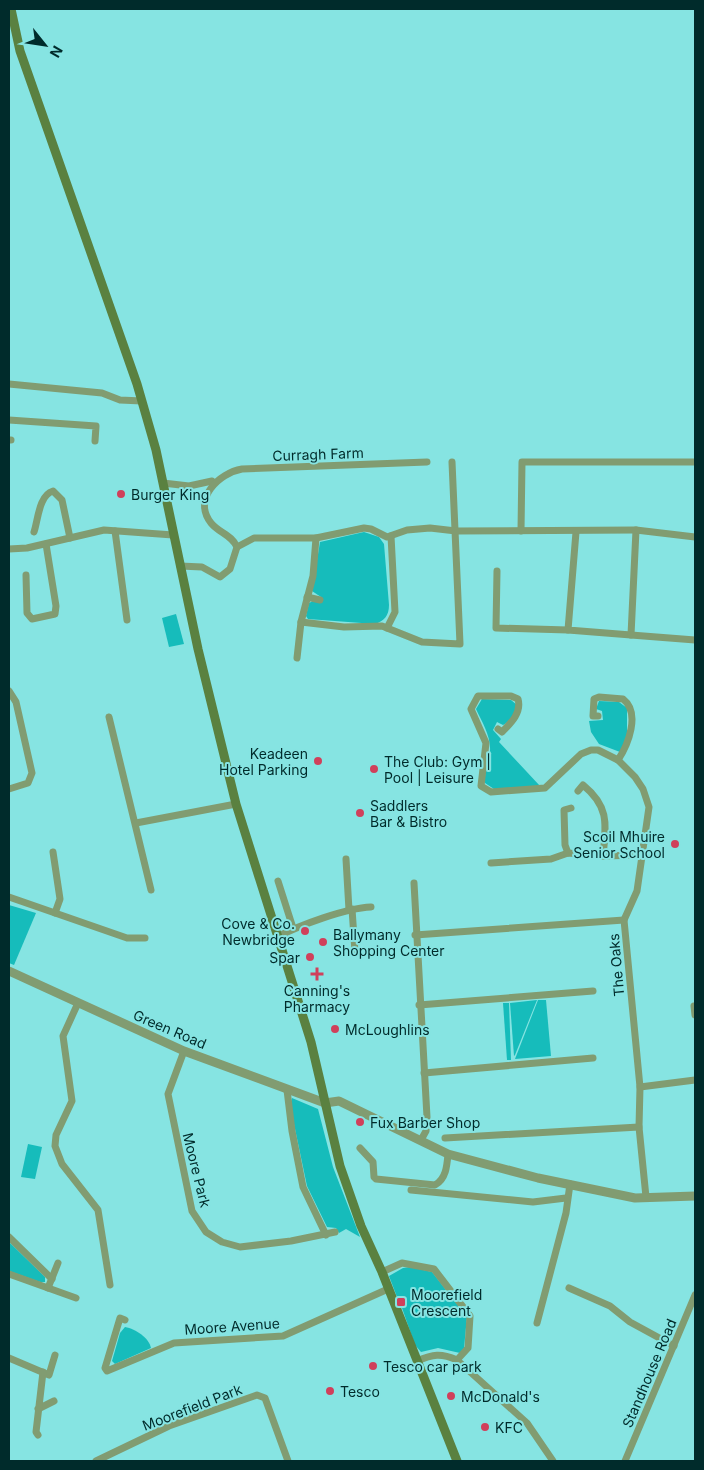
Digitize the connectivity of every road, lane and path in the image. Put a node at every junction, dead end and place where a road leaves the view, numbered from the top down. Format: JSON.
{"nodes":[{"id":1,"x":10,"y":9,"type":"edge"},
{"id":2,"x":9,"y":384,"type":"edge"},
{"id":3,"x":142,"y":402,"type":"junction"},
{"id":4,"x":9,"y":420,"type":"edge"},
{"id":5,"x":95,"y":441,"type":"dead end"},
{"id":6,"x":427,"y":462,"type":"dead end"},
{"id":7,"x":452,"y":462,"type":"dead end"},
{"id":8,"x":695,"y":462,"type":"edge"},
{"id":9,"x":163,"y":483,"type":"junction"},
{"id":10,"x":214,"y":483,"type":"junction"},
{"id":11,"x":636,"y":530,"type":"junction"},
{"id":12,"x":115,"y":531,"type":"junction"},
{"id":13,"x":456,"y":531,"type":"junction"},
{"id":14,"x":521,"y":531,"type":"junction"},
{"id":15,"x":34,"y":532,"type":"dead end"},
{"id":16,"x":576,"y":532,"type":"junction"},
{"id":17,"x":174,"y":535,"type":"junction"},
{"id":18,"x":392,"y":536,"type":"junction"},
{"id":19,"x":695,"y":537,"type":"edge"},
{"id":20,"x":70,"y":538,"type":"junction"},
{"id":21,"x":316,"y":538,"type":"junction"},
{"id":22,"x":46,"y":544,"type":"junction"},
{"id":23,"x":237,"y":547,"type":"junction"},
{"id":24,"x":9,"y":549,"type":"edge"},
{"id":25,"x":180,"y":566,"type":"junction"},
{"id":26,"x":497,"y":572,"type":"dead end"},
{"id":27,"x":26,"y":575,"type":"dead end"},
{"id":28,"x":308,"y":597,"type":"junction"},
{"id":29,"x":320,"y":600,"type":"dead end"},
{"id":30,"x":127,"y":620,"type":"dead end"},
{"id":31,"x":301,"y":622,"type":"junction"},
{"id":32,"x":387,"y":628,"type":"junction"},
{"id":33,"x":568,"y":630,"type":"junction"},
{"id":34,"x":631,"y":634,"type":"junction"},
{"id":35,"x":695,"y":640,"type":"edge"},
{"id":36,"x":297,"y":658,"type":"dead end"},
{"id":37,"x":9,"y":691,"type":"edge"},
{"id":38,"x":598,"y":716,"type":"dead end"},
{"id":39,"x":109,"y":717,"type":"dead end"},
{"id":40,"x":498,"y":729,"type":"dead end"},
{"id":41,"x":618,"y":760,"type":"junction"},
{"id":42,"x":9,"y":789,"type":"edge"},
{"id":43,"x":578,"y":791,"type":"dead end"},
{"id":44,"x":236,"y":804,"type":"junction"},
{"id":45,"x":571,"y":808,"type":"dead end"},
{"id":46,"x":136,"y":823,"type":"junction"},
{"id":47,"x":52,"y":852,"type":"dead end"},
{"id":48,"x":568,"y":853,"type":"junction"},
{"id":49,"x":603,"y":856,"type":"junction"},
{"id":50,"x":642,"y":856,"type":"junction"},
{"id":51,"x":346,"y":859,"type":"dead end"},
{"id":52,"x":491,"y":863,"type":"dead end"},
{"id":53,"x":278,"y":881,"type":"dead end"},
{"id":54,"x":414,"y":883,"type":"dead end"},
{"id":55,"x":151,"y":890,"type":"dead end"},
{"id":56,"x":9,"y":897,"type":"edge"},
{"id":57,"x":371,"y":907,"type":"dead end"},
{"id":58,"x":351,"y":909,"type":"junction"},
{"id":59,"x":55,"y":913,"type":"junction"},
{"id":60,"x":624,"y":920,"type":"junction"},
{"id":61,"x":293,"y":928,"type":"junction"},
{"id":62,"x":415,"y":935,"type":"junction"},
{"id":63,"x":277,"y":937,"type":"junction"},
{"id":64,"x":144,"y":938,"type":"dead end"},
{"id":65,"x":355,"y":952,"type":"dead end"},
{"id":66,"x":9,"y":971,"type":"edge"},
{"id":67,"x":593,"y":991,"type":"dead end"},
{"id":68,"x":78,"y":1003,"type":"junction"},
{"id":69,"x":419,"y":1005,"type":"junction"},
{"id":70,"x":694,"y":1006,"type":"edge"},
{"id":71,"x":695,"y":1015,"type":"edge"},
{"id":72,"x":184,"y":1051,"type":"junction"},
{"id":73,"x":593,"y":1058,"type":"dead end"},
{"id":74,"x":424,"y":1073,"type":"junction"},
{"id":75,"x":695,"y":1080,"type":"edge"},
{"id":76,"x":640,"y":1088,"type":"junction"},
{"id":77,"x":287,"y":1090,"type":"junction"},
{"id":78,"x":325,"y":1103,"type":"junction"},
{"id":79,"x":639,"y":1127,"type":"junction"},
{"id":80,"x":445,"y":1138,"type":"dead end"},
{"id":81,"x":421,"y":1140,"type":"junction"},
{"id":82,"x":360,"y":1148,"type":"dead end"},
{"id":83,"x":448,"y":1154,"type":"junction"},
{"id":84,"x":570,"y":1184,"type":"junction"},
{"id":85,"x":411,"y":1190,"type":"dead end"},
{"id":86,"x":695,"y":1196,"type":"edge"},
{"id":87,"x":566,"y":1198,"type":"junction"},
{"id":88,"x":646,"y":1198,"type":"junction"},
{"id":89,"x":335,"y":1232,"type":"dead end"},
{"id":90,"x":326,"y":1235,"type":"junction"},
{"id":91,"x":9,"y":1237,"type":"edge"},
{"id":92,"x":58,"y":1262,"type":"dead end"},
{"id":93,"x":382,"y":1272,"type":"junction"},
{"id":94,"x":9,"y":1274,"type":"edge"},
{"id":95,"x":52,"y":1278,"type":"junction"},
{"id":96,"x":110,"y":1286,"type":"dead end"},
{"id":97,"x":48,"y":1288,"type":"junction"},
{"id":98,"x":570,"y":1288,"type":"dead end"},
{"id":99,"x":388,"y":1289,"type":"junction"},
{"id":100,"x":695,"y":1295,"type":"edge"},
{"id":101,"x":76,"y":1298,"type":"dead end"},
{"id":102,"x":122,"y":1317,"type":"dead end"},
{"id":103,"x":537,"y":1323,"type":"dead end"},
{"id":104,"x":674,"y":1346,"type":"junction"},
{"id":105,"x":55,"y":1355,"type":"dead end"},
{"id":106,"x":9,"y":1358,"type":"edge"},
{"id":107,"x":457,"y":1360,"type":"junction"},
{"id":108,"x":417,"y":1361,"type":"junction"},
{"id":109,"x":43,"y":1372,"type":"junction"},
{"id":110,"x":54,"y":1401,"type":"dead end"},
{"id":111,"x":38,"y":1409,"type":"junction"},
{"id":112,"x":38,"y":1436,"type":"dead end"},
{"id":113,"x":96,"y":1461,"type":"edge"},
{"id":114,"x":288,"y":1461,"type":"edge"},
{"id":115,"x":457,"y":1461,"type":"edge"},
{"id":116,"x":553,"y":1461,"type":"edge"},
{"id":117,"x":625,"y":1461,"type":"edge"}],
"edges":[{"from":1,"to":3,"type":"main road"},
{"from":2,"to":3,"type":"street"},
{"from":3,"to":9,"type":"main road"},
{"from":4,"to":5,"type":"street"},
{"from":6,"to":10,"type":"street","name":"Curragh Farm"},
{"from":7,"to":13,"type":"street"},
{"from":8,"to":14,"type":"street"},
{"from":9,"to":10,"type":"street","name":"Curragh Farm"},
{"from":9,"to":17,"type":"main road"},
{"from":10,"to":23,"type":"street"},
{"from":11,"to":16,"type":"street"},
{"from":11,"to":19,"type":"street"},
{"from":11,"to":34,"type":"street"},
{"from":12,"to":17,"type":"street"},
{"from":12,"to":20,"type":"street"},
{"from":12,"to":30,"type":"street"},
{"from":13,"to":14,"type":"street"},
{"from":13,"to":18,"type":"street"},
{"from":13,"to":32,"type":"street"},
{"from":14,"to":16,"type":"street"},
{"from":15,"to":20,"type":"street"},
{"from":16,"to":33,"type":"street"},
{"from":17,"to":25,"type":"main road"},
{"from":18,"to":21,"type":"street"},
{"from":18,"to":32,"type":"street"},
{"from":20,"to":22,"type":"street"},
{"from":21,"to":23,"type":"street"},
{"from":21,"to":28,"type":"street"},
{"from":22,"to":24,"type":"street"},
{"from":22,"to":27,"type":"street"},
{"from":23,"to":25,"type":"street"},
{"from":25,"to":44,"type":"main road"},
{"from":26,"to":33,"type":"street"},
{"from":28,"to":29,"type":"street"},
{"from":28,"to":31,"type":"street"},
{"from":31,"to":32,"type":"street"},
{"from":31,"to":36,"type":"street"},
{"from":33,"to":34,"type":"street"},
{"from":34,"to":35,"type":"street"},
{"from":37,"to":42,"type":"street"},
{"from":38,"to":41,"type":"street"},
{"from":39,"to":46,"type":"street"},
{"from":40,"to":41,"type":"street"},
{"from":41,"to":50,"type":"street"},
{"from":43,"to":49,"type":"street"},
{"from":44,"to":46,"type":"street"},
{"from":44,"to":63,"type":"main road"},
{"from":45,"to":48,"type":"street"},
{"from":46,"to":55,"type":"street"},
{"from":47,"to":59,"type":"street"},
{"from":48,"to":49,"type":"street"},
{"from":48,"to":52,"type":"street"},
{"from":49,"to":50,"type":"street"},
{"from":50,"to":60,"type":"street"},
{"from":51,"to":58,"type":"street"},
{"from":53,"to":61,"type":"street"},
{"from":54,"to":62,"type":"street"},
{"from":56,"to":59,"type":"street"},
{"from":57,"to":58,"type":"street"},
{"from":58,"to":61,"type":"street"},
{"from":58,"to":65,"type":"street"},
{"from":59,"to":64,"type":"street"},
{"from":60,"to":62,"type":"street","name":"The Oaks"},
{"from":60,"to":76,"type":"street","name":"The Oaks"},
{"from":61,"to":63,"type":"street"},
{"from":62,"to":69,"type":"street"},
{"from":63,"to":78,"type":"main road"},
{"from":66,"to":68,"type":"street","name":"Green Road"},
{"from":67,"to":69,"type":"street"},
{"from":68,"to":72,"type":"street","name":"Green Road"},
{"from":68,"to":96,"type":"street"},
{"from":69,"to":74,"type":"street"},
{"from":70,"to":71,"type":"street"},
{"from":72,"to":77,"type":"street","name":"Green Road"},
{"from":72,"to":90,"type":"street","name":"Moore Park"},
{"from":73,"to":74,"type":"street"},
{"from":74,"to":81,"type":"street"},
{"from":75,"to":76,"type":"street"},
{"from":76,"to":79,"type":"street","name":"The Oaks"},
{"from":77,"to":78,"type":"street","name":"Green Road"},
{"from":77,"to":90,"type":"street"},
{"from":78,"to":81,"type":"street","name":"Green Road"},
{"from":78,"to":93,"type":"main road"},
{"from":79,"to":80,"type":"street"},
{"from":79,"to":88,"type":"street","name":"The Oaks"},
{"from":81,"to":83,"type":"street","name":"Green Road"},
{"from":82,"to":83,"type":"street"},
{"from":83,"to":84,"type":"street","name":"Green Road"},
{"from":84,"to":87,"type":"street"},
{"from":84,"to":88,"type":"street","name":"Green Road"},
{"from":85,"to":87,"type":"street"},
{"from":86,"to":88,"type":"street","name":"Green Road"},
{"from":87,"to":103,"type":"street"},
{"from":89,"to":90,"type":"street","name":"Moore Park"},
{"from":91,"to":95,"type":"street"},
{"from":92,"to":95,"type":"street"},
{"from":93,"to":99,"type":"main road"},
{"from":93,"to":107,"type":"street"},
{"from":94,"to":97,"type":"street"},
{"from":95,"to":97,"type":"street"},
{"from":97,"to":101,"type":"street"},
{"from":98,"to":104,"type":"street"},
{"from":99,"to":102,"type":"street","name":"Moore Avenue"},
{"from":99,"to":108,"type":"main road"},
{"from":100,"to":104,"type":"street","name":"Standhouse Road"},
{"from":104,"to":117,"type":"street","name":"Standhouse Road"},
{"from":105,"to":109,"type":"street"},
{"from":106,"to":109,"type":"street"},
{"from":107,"to":108,"type":"street"},
{"from":107,"to":116,"type":"street"},
{"from":108,"to":115,"type":"main road"},
{"from":109,"to":111,"type":"street"},
{"from":110,"to":111,"type":"street"},
{"from":111,"to":112,"type":"street"},
{"from":113,"to":114,"type":"street","name":"Moorefield Park"}]}
